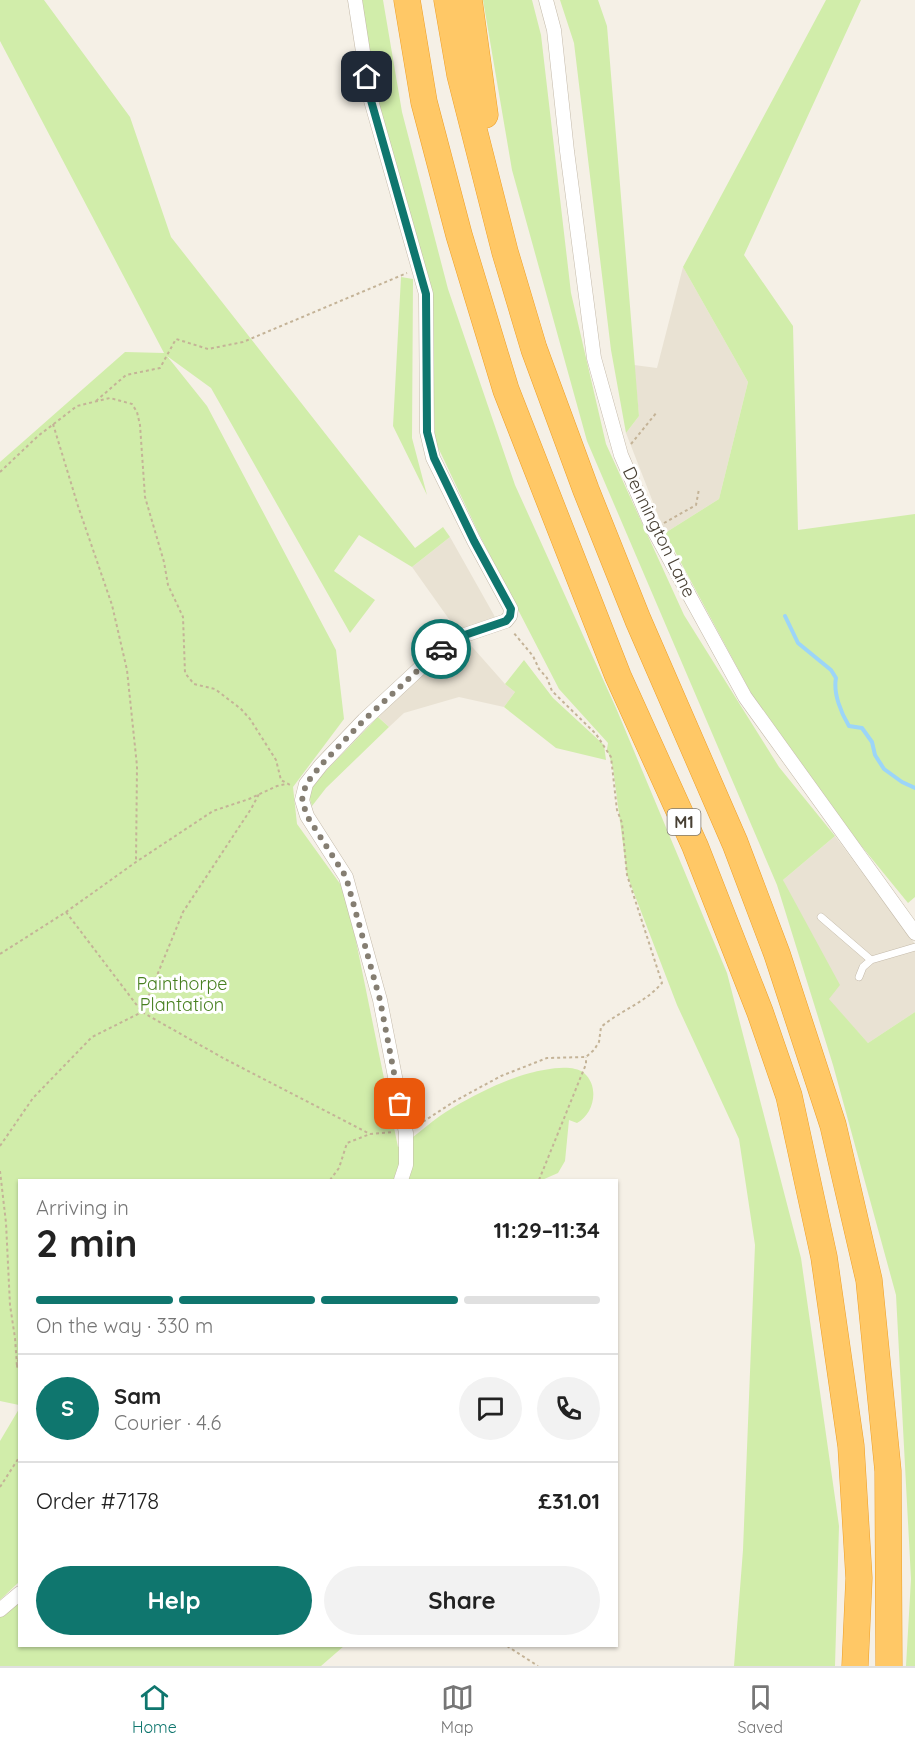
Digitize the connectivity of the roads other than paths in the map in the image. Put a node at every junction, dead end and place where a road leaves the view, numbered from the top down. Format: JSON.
{"nodes":[{"id":1,"x":355,"y":0,"type":"edge"},
{"id":2,"x":406,"y":0,"type":"edge"},
{"id":3,"x":447,"y":0,"type":"edge"},
{"id":4,"x":469,"y":0,"type":"edge"},
{"id":5,"x":546,"y":0,"type":"edge"},
{"id":6,"x":505,"y":252,"type":"junction"},
{"id":7,"x":821,"y":917,"type":"dead end"},
{"id":8,"x":915,"y":933,"type":"edge"},
{"id":9,"x":915,"y":947,"type":"edge"},
{"id":10,"x":871,"y":960,"type":"junction"},
{"id":11,"x":859,"y":976,"type":"dead end"},
{"id":12,"x":401,"y":1179,"type":"edge"},
{"id":13,"x":18,"y":1595,"type":"edge"},
{"id":14,"x":0,"y":1610,"type":"edge"},
{"id":15,"x":855,"y":1666,"type":"edge"},
{"id":16,"x":889,"y":1666,"type":"edge"}],
"edges":[{"from":1,"to":12,"type":"street"},
{"from":2,"to":15,"type":"highway","number":"M1"},
{"from":3,"to":6,"type":"highway","number":"M1"},
{"from":4,"to":6,"type":"highway"},
{"from":5,"to":8,"type":"street","name":"Dennington Lane"},
{"from":6,"to":16,"type":"highway","number":"M1"},
{"from":7,"to":10,"type":"lane"},
{"from":9,"to":10,"type":"lane"},
{"from":10,"to":11,"type":"lane"},
{"from":13,"to":14,"type":"street"}]}
